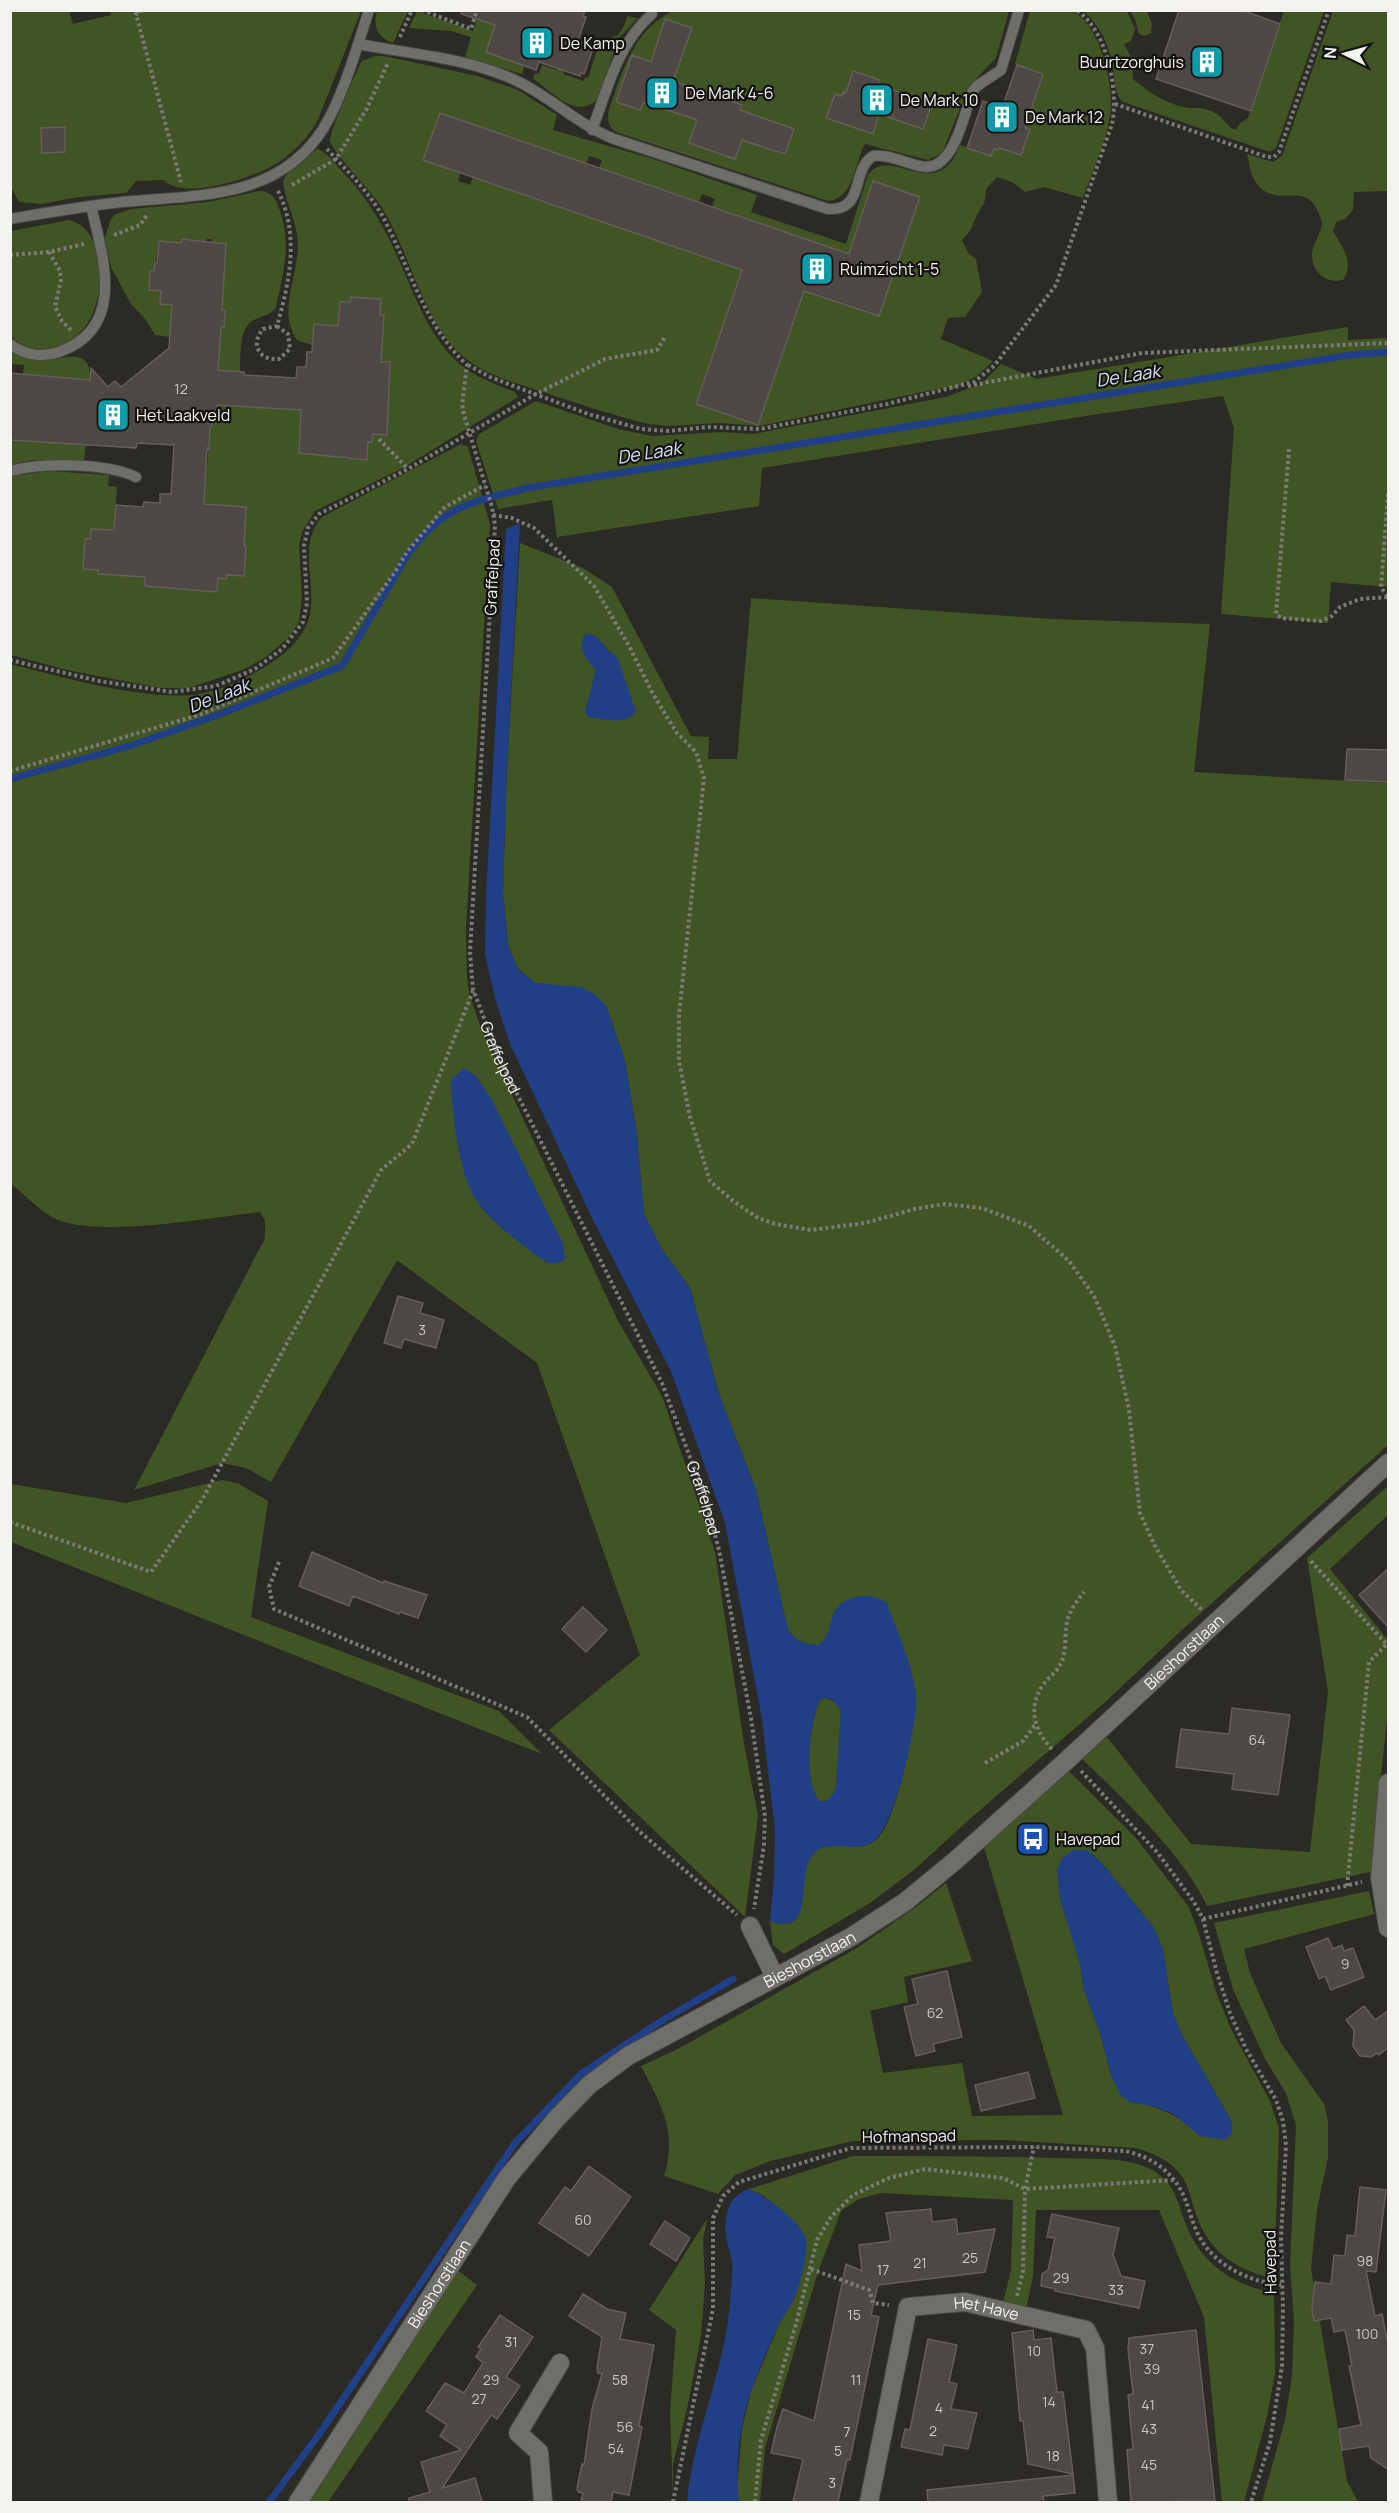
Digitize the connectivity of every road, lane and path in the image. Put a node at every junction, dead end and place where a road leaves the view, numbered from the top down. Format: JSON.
{"nodes":[{"id":1,"x":140,"y":10,"type":"edge"},
{"id":2,"x":369,"y":10,"type":"edge"},
{"id":3,"x":412,"y":10,"type":"edge"},
{"id":4,"x":422,"y":10,"type":"edge"},
{"id":5,"x":477,"y":10,"type":"edge"},
{"id":6,"x":1019,"y":10,"type":"edge"},
{"id":7,"x":1076,"y":10,"type":"edge"},
{"id":8,"x":1329,"y":10,"type":"edge"},
{"id":9,"x":652,"y":14,"type":"dead end"},
{"id":10,"x":358,"y":44,"type":"junction"},
{"id":11,"x":393,"y":50,"type":"junction"},
{"id":12,"x":1115,"y":104,"type":"junction"},
{"id":13,"x":592,"y":130,"type":"junction"},
{"id":14,"x":317,"y":137,"type":"junction"},
{"id":15,"x":336,"y":159,"type":"junction"},
{"id":16,"x":271,"y":178,"type":"junction"},
{"id":17,"x":277,"y":189,"type":"junction"},
{"id":18,"x":184,"y":197,"type":"junction"},
{"id":19,"x":91,"y":206,"type":"junction"},
{"id":20,"x":10,"y":219,"type":"edge"},
{"id":21,"x":49,"y":252,"type":"dead end"},
{"id":22,"x":276,"y":326,"type":"junction"},
{"id":23,"x":665,"y":337,"type":"dead end"},
{"id":24,"x":80,"y":340,"type":"junction"},
{"id":25,"x":1389,"y":343,"type":"edge"},
{"id":26,"x":10,"y":344,"type":"edge"},
{"id":27,"x":467,"y":365,"type":"junction"},
{"id":28,"x":953,"y":389,"type":"junction"},
{"id":29,"x":534,"y":395,"type":"junction"},
{"id":30,"x":468,"y":434,"type":"junction"},
{"id":31,"x":379,"y":439,"type":"dead end"},
{"id":32,"x":1290,"y":449,"type":"dead end"},
{"id":33,"x":408,"y":469,"type":"junction"},
{"id":34,"x":10,"y":471,"type":"edge"},
{"id":35,"x":136,"y":477,"type":"dead end"},
{"id":36,"x":484,"y":485,"type":"junction"},
{"id":37,"x":1389,"y":494,"type":"edge"},
{"id":38,"x":493,"y":515,"type":"junction"},
{"id":39,"x":1388,"y":597,"type":"edge"},
{"id":40,"x":10,"y":660,"type":"edge"},
{"id":41,"x":10,"y":771,"type":"edge"},
{"id":42,"x":473,"y":989,"type":"junction"},
{"id":43,"x":1389,"y":1463,"type":"edge"},
{"id":44,"x":10,"y":1522,"type":"edge"},
{"id":45,"x":1299,"y":1546,"type":"junction"},
{"id":46,"x":279,"y":1562,"type":"dead end"},
{"id":47,"x":1084,"y":1592,"type":"dead end"},
{"id":48,"x":1215,"y":1623,"type":"junction"},
{"id":49,"x":1388,"y":1645,"type":"edge"},
{"id":50,"x":1035,"y":1725,"type":"junction"},
{"id":51,"x":1067,"y":1760,"type":"junction"},
{"id":52,"x":985,"y":1763,"type":"dead end"},
{"id":53,"x":1389,"y":1783,"type":"edge"},
{"id":54,"x":1380,"y":1878,"type":"junction"},
{"id":55,"x":1347,"y":1886,"type":"junction"},
{"id":56,"x":1203,"y":1919,"type":"junction"},
{"id":57,"x":750,"y":1926,"type":"junction"},
{"id":58,"x":1389,"y":1928,"type":"edge"},
{"id":59,"x":775,"y":1977,"type":"junction"},
{"id":60,"x":1034,"y":2147,"type":"junction"},
{"id":61,"x":1174,"y":2180,"type":"junction"},
{"id":62,"x":1025,"y":2189,"type":"junction"},
{"id":63,"x":811,"y":2268,"type":"junction"},
{"id":64,"x":1281,"y":2285,"type":"junction"},
{"id":65,"x":908,"y":2307,"type":"junction"},
{"id":66,"x":1013,"y":2311,"type":"junction"},
{"id":67,"x":560,"y":2363,"type":"dead end"},
{"id":68,"x":298,"y":2502,"type":"edge"},
{"id":69,"x":543,"y":2502,"type":"edge"},
{"id":70,"x":673,"y":2502,"type":"edge"},
{"id":71,"x":755,"y":2502,"type":"edge"},
{"id":72,"x":869,"y":2502,"type":"edge"},
{"id":73,"x":1108,"y":2502,"type":"edge"},
{"id":74,"x":1251,"y":2502,"type":"edge"}],
"edges":[{"from":1,"to":18,"type":"path"},
{"from":2,"to":10,"type":"lane"},
{"from":3,"to":11,"type":"path"},
{"from":4,"to":5,"type":"path"},
{"from":6,"to":13,"type":"lane"},
{"from":7,"to":12,"type":"path"},
{"from":8,"to":12,"type":"path"},
{"from":9,"to":13,"type":"lane"},
{"from":10,"to":11,"type":"lane"},
{"from":10,"to":14,"type":"lane"},
{"from":11,"to":13,"type":"lane"},
{"from":11,"to":15,"type":"path"},
{"from":12,"to":28,"type":"path"},
{"from":14,"to":15,"type":"path"},
{"from":14,"to":16,"type":"lane"},
{"from":15,"to":17,"type":"path"},
{"from":15,"to":27,"type":"path"},
{"from":16,"to":17,"type":"path"},
{"from":16,"to":18,"type":"lane"},
{"from":17,"to":22,"type":"path"},
{"from":18,"to":19,"type":"lane"},
{"from":19,"to":20,"type":"lane"},
{"from":19,"to":24,"type":"lane"},
{"from":21,"to":24,"type":"path"},
{"from":22,"to":22,"type":"path"},
{"from":23,"to":29,"type":"path"},
{"from":24,"to":26,"type":"lane"},
{"from":25,"to":28,"type":"path"},
{"from":27,"to":29,"type":"path"},
{"from":27,"to":30,"type":"path","name":"Graffelpad"},
{"from":28,"to":29,"type":"path"},
{"from":29,"to":30,"type":"path"},
{"from":30,"to":33,"type":"path"},
{"from":30,"to":36,"type":"path","name":"Graffelpad"},
{"from":31,"to":33,"type":"path"},
{"from":32,"to":39,"type":"path"},
{"from":33,"to":40,"type":"path"},
{"from":34,"to":35,"type":"lane"},
{"from":36,"to":38,"type":"path","name":"Graffelpad"},
{"from":36,"to":41,"type":"path"},
{"from":37,"to":39,"type":"path"},
{"from":38,"to":42,"type":"path","name":"Graffelpad"},
{"from":38,"to":48,"type":"path"},
{"from":42,"to":44,"type":"path"},
{"from":42,"to":57,"type":"path","name":"Graffelpad"},
{"from":43,"to":45,"type":"street","name":"Bieshorstlaan"},
{"from":45,"to":48,"type":"street","name":"Bieshorstlaan"},
{"from":45,"to":49,"type":"path"},
{"from":46,"to":57,"type":"path"},
{"from":47,"to":50,"type":"path"},
{"from":48,"to":51,"type":"street","name":"Bieshorstlaan"},
{"from":49,"to":55,"type":"path"},
{"from":50,"to":51,"type":"path","name":"Havepad"},
{"from":50,"to":52,"type":"path"},
{"from":51,"to":56,"type":"path","name":"Havepad"},
{"from":51,"to":59,"type":"street","name":"Bieshorstlaan"},
{"from":53,"to":54,"type":"street"},
{"from":54,"to":55,"type":"path"},
{"from":54,"to":58,"type":"street"},
{"from":55,"to":56,"type":"path"},
{"from":56,"to":64,"type":"path","name":"Havepad"},
{"from":57,"to":59,"type":"street"},
{"from":59,"to":68,"type":"street","name":"Bieshorstlaan"},
{"from":60,"to":61,"type":"path","name":"Hofmanspad"},
{"from":60,"to":62,"type":"path"},
{"from":60,"to":70,"type":"path","name":"Hofmanspad"},
{"from":61,"to":62,"type":"path"},
{"from":61,"to":64,"type":"path","name":"Hofmanspad"},
{"from":62,"to":63,"type":"path"},
{"from":62,"to":66,"type":"path"},
{"from":63,"to":65,"type":"path"},
{"from":63,"to":71,"type":"path"},
{"from":64,"to":74,"type":"path","name":"Havepad"},
{"from":65,"to":66,"type":"street","name":"Het Have"},
{"from":65,"to":72,"type":"street"},
{"from":66,"to":73,"type":"street","name":"Het Have"},
{"from":67,"to":69,"type":"street"}]}
